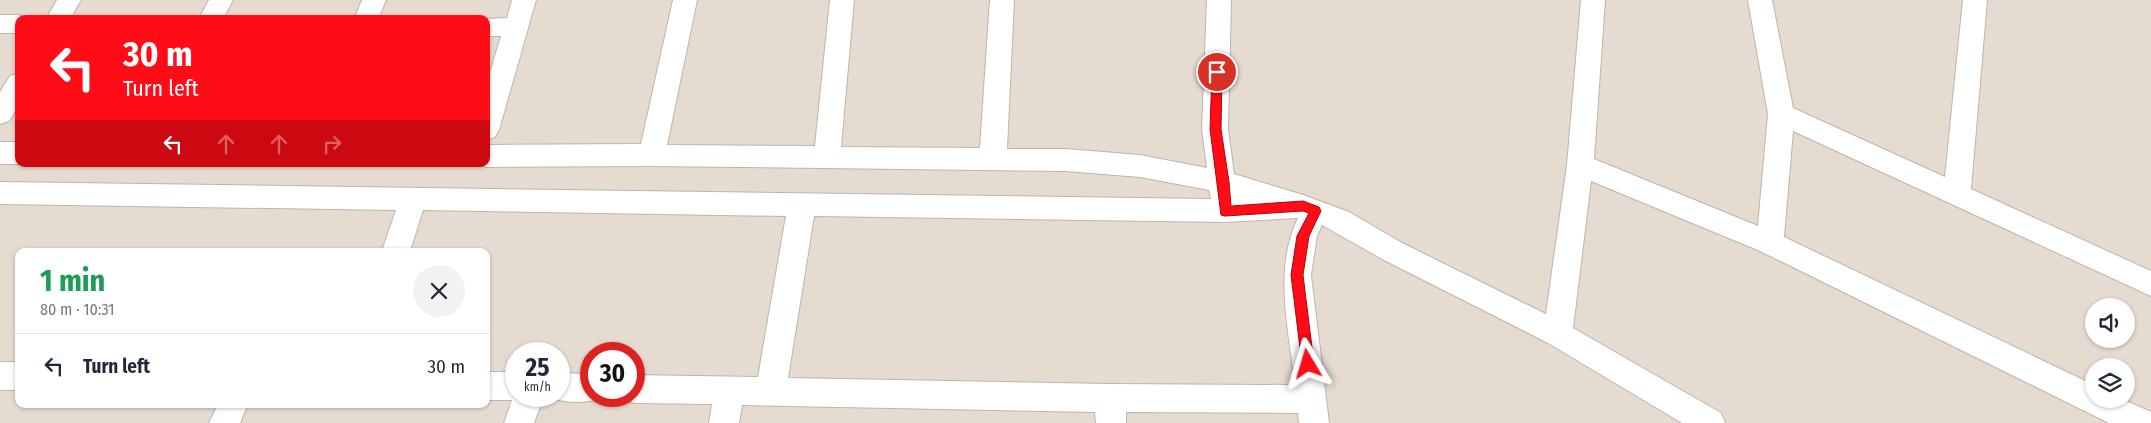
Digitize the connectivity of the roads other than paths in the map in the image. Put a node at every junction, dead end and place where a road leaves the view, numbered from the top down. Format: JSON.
{"nodes":[{"id":1,"x":69,"y":0,"type":"edge"},
{"id":2,"x":221,"y":0,"type":"edge"},
{"id":3,"x":374,"y":0,"type":"edge"},
{"id":4,"x":524,"y":0,"type":"edge"},
{"id":5,"x":685,"y":0,"type":"edge"},
{"id":6,"x":842,"y":0,"type":"edge"},
{"id":7,"x":1002,"y":0,"type":"edge"},
{"id":8,"x":1219,"y":0,"type":"edge"},
{"id":9,"x":1593,"y":0,"type":"edge"},
{"id":10,"x":1760,"y":0,"type":"edge"},
{"id":11,"x":1967,"y":1,"type":"edge"},
{"id":12,"x":60,"y":15,"type":"edge"},
{"id":13,"x":213,"y":15,"type":"edge"},
{"id":14,"x":368,"y":15,"type":"edge"},
{"id":15,"x":0,"y":24,"type":"edge"},
{"id":16,"x":15,"y":24,"type":"edge"},
{"id":17,"x":490,"y":27,"type":"edge"},
{"id":18,"x":515,"y":27,"type":"junction"},
{"id":19,"x":15,"y":90,"type":"edge"},
{"id":20,"x":0,"y":114,"type":"edge"},
{"id":21,"x":1781,"y":114,"type":"junction"},
{"id":22,"x":490,"y":116,"type":"edge"},
{"id":23,"x":0,"y":153,"type":"edge"},
{"id":24,"x":15,"y":153,"type":"edge"},
{"id":25,"x":652,"y":155,"type":"junction"},
{"id":26,"x":490,"y":156,"type":"edge"},
{"id":27,"x":827,"y":157,"type":"junction"},
{"id":28,"x":993,"y":158,"type":"junction"},
{"id":29,"x":1580,"y":165,"type":"junction"},
{"id":30,"x":1224,"y":182,"type":"junction"},
{"id":31,"x":0,"y":192,"type":"edge"},
{"id":32,"x":1957,"y":195,"type":"junction"},
{"id":33,"x":413,"y":199,"type":"junction"},
{"id":34,"x":802,"y":205,"type":"junction"},
{"id":35,"x":1309,"y":208,"type":"junction"},
{"id":36,"x":1225,"y":211,"type":"junction"},
{"id":37,"x":1770,"y":243,"type":"junction"},
{"id":38,"x":397,"y":248,"type":"edge"},
{"id":39,"x":2151,"y":284,"type":"edge"},
{"id":40,"x":1558,"y":334,"type":"junction"},
{"id":41,"x":0,"y":376,"type":"edge"},
{"id":42,"x":15,"y":376,"type":"edge"},
{"id":43,"x":490,"y":386,"type":"edge"},
{"id":44,"x":505,"y":386,"type":"edge"},
{"id":45,"x":645,"y":389,"type":"edge"},
{"id":46,"x":730,"y":391,"type":"junction"},
{"id":47,"x":771,"y":391,"type":"junction"},
{"id":48,"x":524,"y":407,"type":"edge"},
{"id":49,"x":231,"y":408,"type":"edge"},
{"id":50,"x":1111,"y":411,"type":"edge"},
{"id":51,"x":1313,"y":411,"type":"edge"},
{"id":52,"x":224,"y":423,"type":"edge"},
{"id":53,"x":519,"y":423,"type":"edge"},
{"id":54,"x":724,"y":423,"type":"edge"},
{"id":55,"x":1710,"y":423,"type":"edge"},
{"id":56,"x":2141,"y":423,"type":"edge"}],
"edges":[{"from":1,"to":12,"type":"street"},
{"from":2,"to":13,"type":"street"},
{"from":3,"to":14,"type":"street"},
{"from":4,"to":18,"type":"street"},
{"from":5,"to":25,"type":"street"},
{"from":6,"to":27,"type":"street"},
{"from":7,"to":28,"type":"street"},
{"from":8,"to":30,"type":"street"},
{"from":9,"to":29,"type":"street"},
{"from":10,"to":21,"type":"street"},
{"from":11,"to":32,"type":"street"},
{"from":15,"to":16,"type":"street"},
{"from":17,"to":18,"type":"street"},
{"from":18,"to":22,"type":"street"},
{"from":19,"to":20,"type":"street"},
{"from":21,"to":32,"type":"street"},
{"from":21,"to":37,"type":"street"},
{"from":23,"to":24,"type":"street"},
{"from":25,"to":26,"type":"street"},
{"from":25,"to":27,"type":"street"},
{"from":27,"to":28,"type":"street"},
{"from":28,"to":30,"type":"street"},
{"from":29,"to":37,"type":"street"},
{"from":29,"to":40,"type":"street"},
{"from":30,"to":35,"type":"street"},
{"from":30,"to":36,"type":"street"},
{"from":31,"to":33,"type":"street"},
{"from":32,"to":39,"type":"street"},
{"from":33,"to":34,"type":"street"},
{"from":33,"to":38,"type":"street"},
{"from":34,"to":36,"type":"street"},
{"from":34,"to":47,"type":"street"},
{"from":35,"to":36,"type":"street"},
{"from":35,"to":40,"type":"street"},
{"from":35,"to":51,"type":"street"},
{"from":37,"to":56,"type":"street"},
{"from":40,"to":55,"type":"street"},
{"from":41,"to":42,"type":"street"},
{"from":43,"to":44,"type":"street"},
{"from":45,"to":46,"type":"street"},
{"from":46,"to":47,"type":"street"},
{"from":46,"to":54,"type":"street"},
{"from":47,"to":50,"type":"street"},
{"from":48,"to":53,"type":"street"},
{"from":49,"to":52,"type":"street"},
{"from":50,"to":51,"type":"street"}]}
